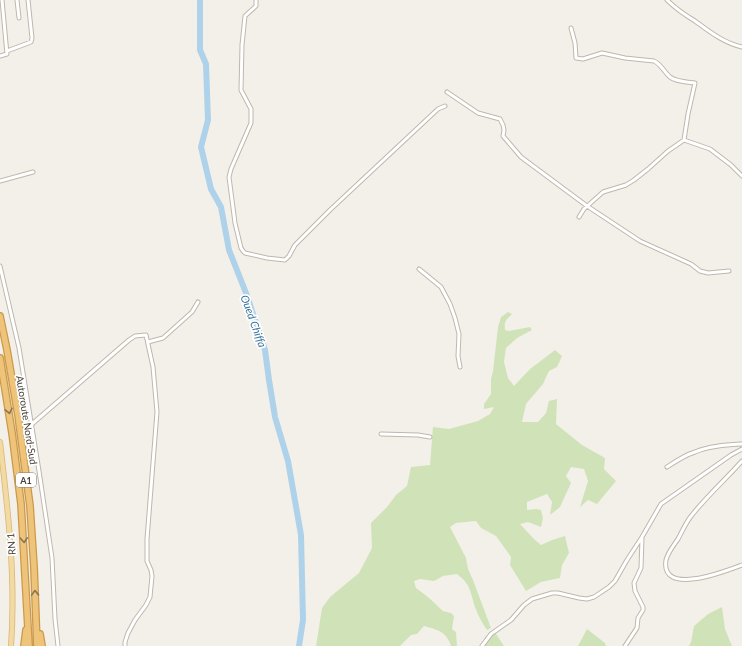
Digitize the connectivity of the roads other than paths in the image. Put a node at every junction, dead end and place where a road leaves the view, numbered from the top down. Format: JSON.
{"nodes":[{"id":1,"x":2,"y":0,"type":"edge"},
{"id":2,"x":17,"y":0,"type":"edge"},
{"id":3,"x":28,"y":0,"type":"edge"},
{"id":4,"x":256,"y":0,"type":"edge"},
{"id":5,"x":667,"y":0,"type":"edge"},
{"id":6,"x":1,"y":4,"type":"edge"},
{"id":7,"x":19,"y":18,"type":"dead end"},
{"id":8,"x":571,"y":28,"type":"dead end"},
{"id":9,"x":742,"y":47,"type":"edge"},
{"id":10,"x":6,"y":51,"type":"junction"},
{"id":11,"x":0,"y":56,"type":"edge"},
{"id":12,"x":448,"y":92,"type":"dead end"},
{"id":13,"x":445,"y":106,"type":"dead end"},
{"id":14,"x":684,"y":140,"type":"junction"},
{"id":15,"x":33,"y":172,"type":"dead end"},
{"id":16,"x":742,"y":176,"type":"edge"},
{"id":17,"x":0,"y":181,"type":"edge"},
{"id":18,"x":587,"y":206,"type":"junction"},
{"id":19,"x":579,"y":217,"type":"dead end"},
{"id":20,"x":0,"y":266,"type":"edge"},
{"id":21,"x":419,"y":269,"type":"dead end"},
{"id":22,"x":729,"y":271,"type":"dead end"},
{"id":23,"x":198,"y":302,"type":"dead end"},
{"id":24,"x":0,"y":316,"type":"edge"},
{"id":25,"x":148,"y":342,"type":"junction"},
{"id":26,"x":0,"y":358,"type":"edge"},
{"id":27,"x":460,"y":367,"type":"dead end"},
{"id":28,"x":32,"y":424,"type":"junction"},
{"id":29,"x":381,"y":434,"type":"dead end"},
{"id":30,"x":430,"y":437,"type":"dead end"},
{"id":31,"x":0,"y":442,"type":"edge"},
{"id":32,"x":742,"y":444,"type":"edge"},
{"id":33,"x":742,"y":449,"type":"edge"},
{"id":34,"x":742,"y":461,"type":"edge"},
{"id":35,"x":667,"y":467,"type":"dead end"},
{"id":36,"x":642,"y":537,"type":"junction"},
{"id":37,"x":742,"y":565,"type":"edge"},
{"id":38,"x":36,"y":615,"type":"junction"},
{"id":39,"x":28,"y":616,"type":"junction"},
{"id":40,"x":11,"y":646,"type":"edge"},
{"id":41,"x":24,"y":646,"type":"edge"},
{"id":42,"x":29,"y":646,"type":"edge"},
{"id":43,"x":38,"y":646,"type":"edge"},
{"id":44,"x":42,"y":646,"type":"edge"},
{"id":45,"x":58,"y":646,"type":"edge"},
{"id":46,"x":125,"y":646,"type":"edge"},
{"id":47,"x":482,"y":646,"type":"edge"},
{"id":48,"x":625,"y":646,"type":"edge"}],
"edges":[{"from":1,"to":6,"type":"street"},
{"from":2,"to":7,"type":"street"},
{"from":3,"to":10,"type":"street"},
{"from":4,"to":13,"type":"street"},
{"from":5,"to":9,"type":"street"},
{"from":6,"to":10,"type":"street"},
{"from":8,"to":14,"type":"street"},
{"from":10,"to":11,"type":"street"},
{"from":12,"to":18,"type":"street"},
{"from":14,"to":16,"type":"street"},
{"from":14,"to":18,"type":"street"},
{"from":15,"to":17,"type":"street"},
{"from":18,"to":19,"type":"street"},
{"from":18,"to":22,"type":"street"},
{"from":20,"to":28,"type":"street"},
{"from":21,"to":27,"type":"street"},
{"from":23,"to":25,"type":"street"},
{"from":38,"to":24,"type":"highway","name":"Autoroute Nord-Sud","number":"A1","one_way":true},
{"from":25,"to":28,"type":"street"},
{"from":25,"to":46,"type":"street"},
{"from":26,"to":39,"type":"highway","name":"Autoroute Nord-Sud","number":"A1","one_way":true},
{"from":28,"to":45,"type":"street"},
{"from":29,"to":30,"type":"street"},
{"from":31,"to":40,"type":"main road","name":"RN 1"},
{"from":32,"to":35,"type":"street"},
{"from":33,"to":36,"type":"street"},
{"from":34,"to":37,"type":"street"},
{"from":36,"to":47,"type":"street"},
{"from":36,"to":48,"type":"street"},
{"from":38,"to":43,"type":"highway","name":"Autoroute Nord-Sud","number":"A1"},
{"from":38,"to":44,"type":"highway"},
{"from":39,"to":41,"type":"highway"},
{"from":39,"to":42,"type":"highway","name":"Autoroute Nord-Sud","number":"A1"}]}
